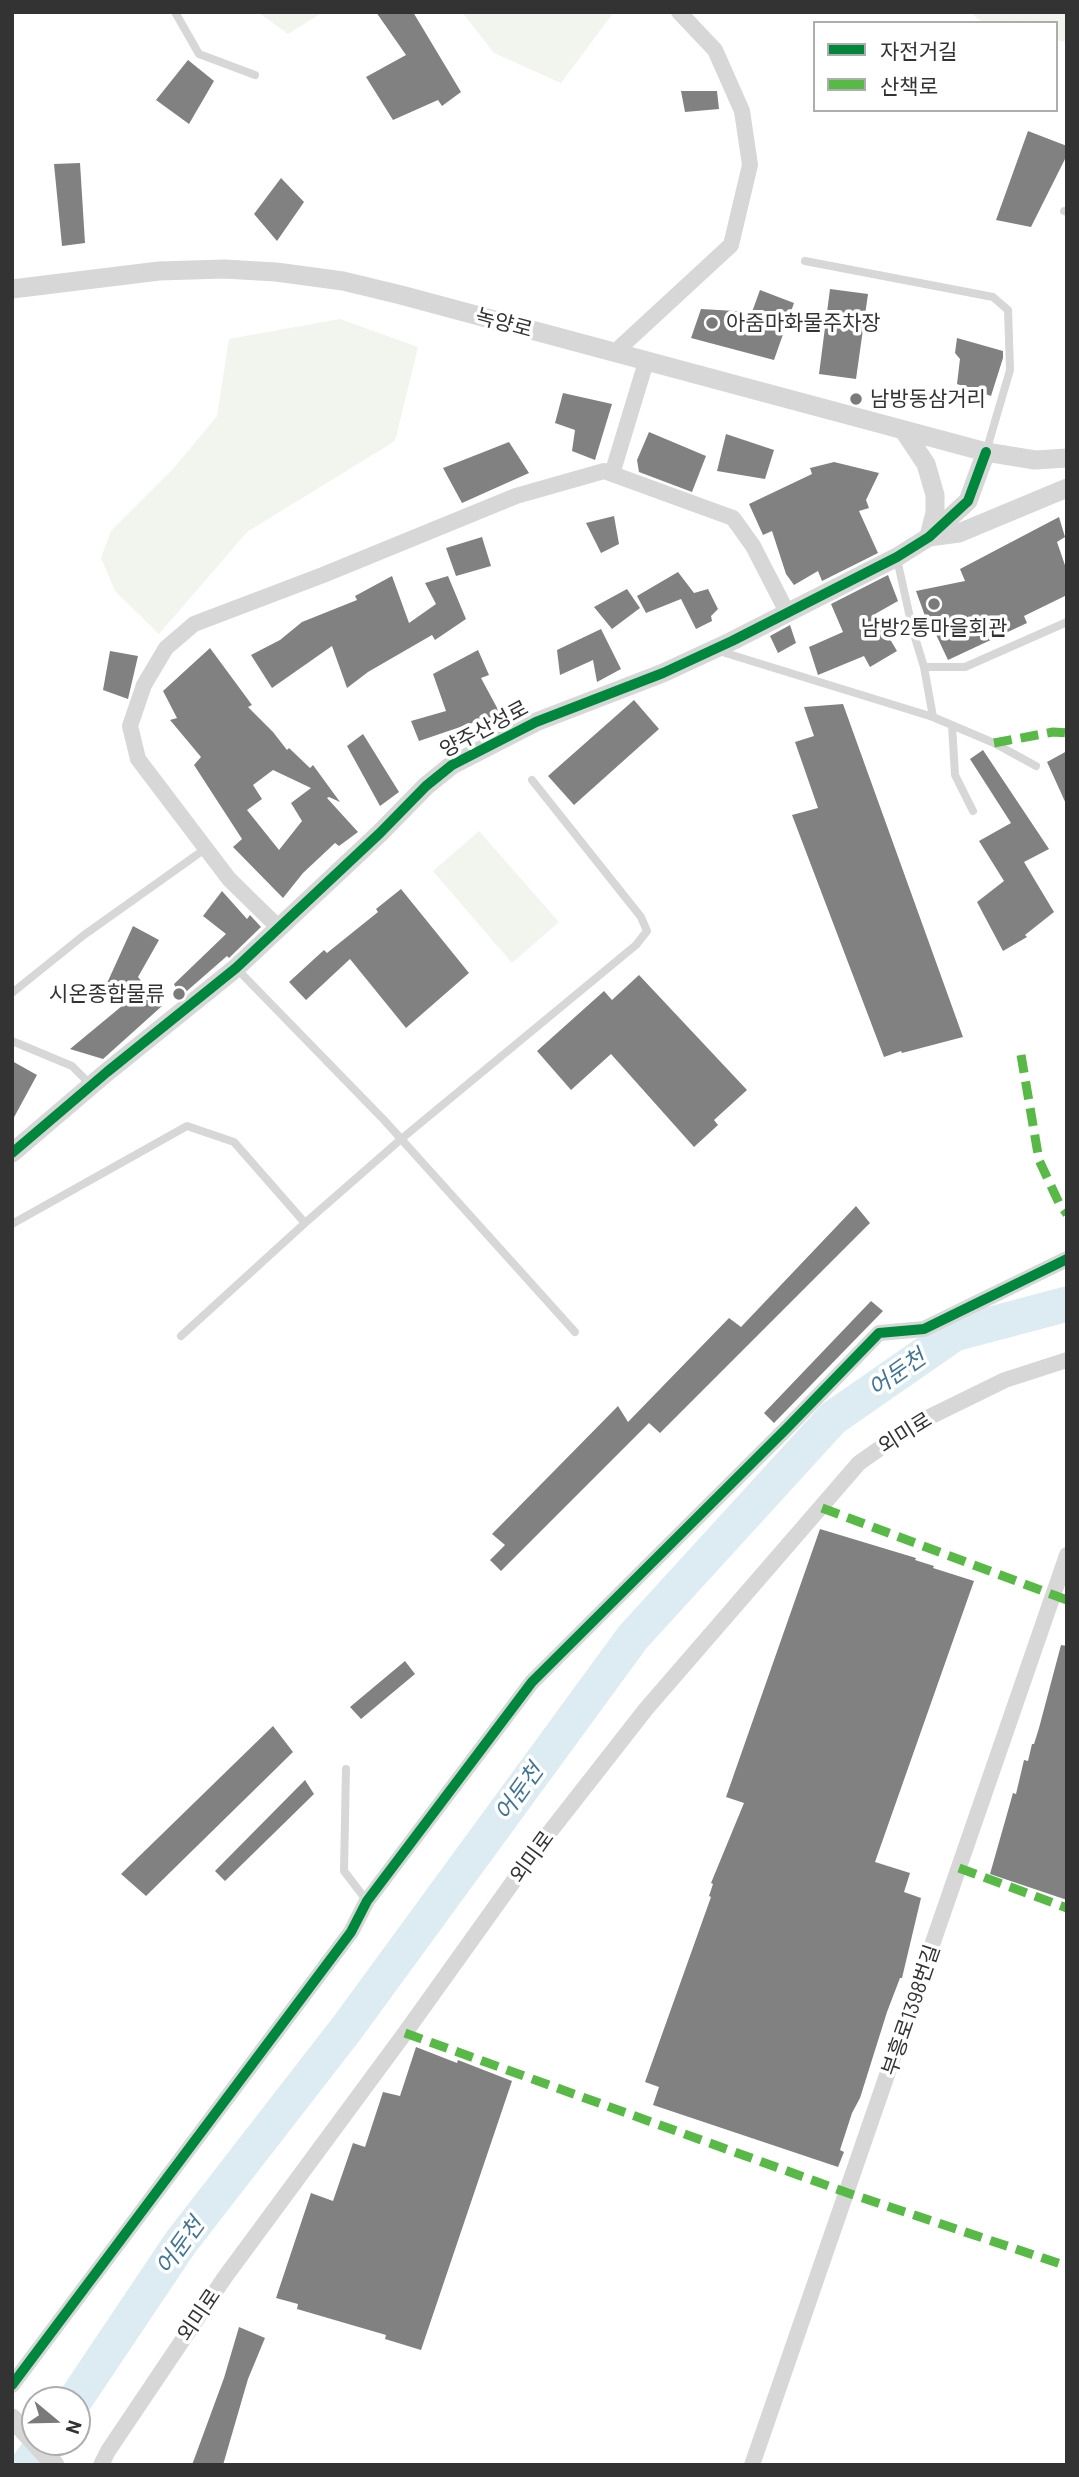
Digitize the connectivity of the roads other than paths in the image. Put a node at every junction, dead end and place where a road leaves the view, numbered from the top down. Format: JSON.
{"nodes":[{"id":1,"x":174,"y":12,"type":"edge"},
{"id":2,"x":679,"y":12,"type":"edge"},
{"id":3,"x":255,"y":75,"type":"dead end"},
{"id":4,"x":805,"y":261,"type":"dead end"},
{"id":5,"x":12,"y":289,"type":"edge"},
{"id":6,"x":614,"y":353,"type":"junction"},
{"id":7,"x":646,"y":362,"type":"junction"},
{"id":8,"x":904,"y":430,"type":"junction"},
{"id":9,"x":986,"y":453,"type":"junction"},
{"id":10,"x":1067,"y":458,"type":"edge"},
{"id":11,"x":612,"y":474,"type":"junction"},
{"id":12,"x":1067,"y":488,"type":"edge"},
{"id":13,"x":929,"y":537,"type":"junction"},
{"id":14,"x":897,"y":557,"type":"junction"},
{"id":15,"x":787,"y":612,"type":"junction"},
{"id":16,"x":1067,"y":622,"type":"edge"},
{"id":17,"x":713,"y":649,"type":"junction"},
{"id":18,"x":924,"y":667,"type":"junction"},
{"id":19,"x":933,"y":717,"type":"junction"},
{"id":20,"x":952,"y":725,"type":"junction"},
{"id":21,"x":1036,"y":766,"type":"dead end"},
{"id":22,"x":532,"y":780,"type":"dead end"},
{"id":23,"x":973,"y":811,"type":"dead end"},
{"id":24,"x":205,"y":849,"type":"junction"},
{"id":25,"x":278,"y":927,"type":"junction"},
{"id":26,"x":236,"y":968,"type":"junction"},
{"id":27,"x":12,"y":993,"type":"edge"},
{"id":28,"x":12,"y":1041,"type":"edge"},
{"id":29,"x":91,"y":1085,"type":"junction"},
{"id":30,"x":400,"y":1140,"type":"junction"},
{"id":31,"x":12,"y":1153,"type":"edge"},
{"id":32,"x":305,"y":1223,"type":"junction"},
{"id":33,"x":12,"y":1224,"type":"edge"},
{"id":34,"x":1067,"y":1259,"type":"edge"},
{"id":35,"x":575,"y":1332,"type":"dead end"},
{"id":36,"x":181,"y":1336,"type":"dead end"},
{"id":37,"x":1067,"y":1360,"type":"edge"},
{"id":38,"x":1067,"y":1555,"type":"edge"},
{"id":39,"x":346,"y":1769,"type":"dead end"},
{"id":40,"x":367,"y":1901,"type":"junction"},
{"id":41,"x":12,"y":2385,"type":"edge"},
{"id":42,"x":12,"y":2418,"type":"edge"},
{"id":43,"x":55,"y":2465,"type":"edge"},
{"id":44,"x":102,"y":2465,"type":"edge"},
{"id":45,"x":752,"y":2465,"type":"edge"}],
"edges":[{"from":1,"to":3,"type":"lane"},
{"from":2,"to":6,"type":"street"},
{"from":4,"to":9,"type":"lane"},
{"from":5,"to":6,"type":"street","name":"녹양로"},
{"from":6,"to":7,"type":"street","name":"녹양로"},
{"from":7,"to":8,"type":"street","name":"녹양로"},
{"from":7,"to":11,"type":"street"},
{"from":8,"to":9,"type":"street","name":"녹양로"},
{"from":8,"to":13,"type":"street"},
{"from":9,"to":10,"type":"street"},
{"from":9,"to":13,"type":"street","name":"양주산성로"},
{"from":11,"to":15,"type":"street"},
{"from":11,"to":24,"type":"street"},
{"from":12,"to":13,"type":"street"},
{"from":13,"to":14,"type":"street","name":"양주산성로"},
{"from":14,"to":15,"type":"street","name":"양주산성로"},
{"from":14,"to":18,"type":"lane"},
{"from":15,"to":17,"type":"street","name":"양주산성로"},
{"from":16,"to":18,"type":"lane"},
{"from":17,"to":19,"type":"lane"},
{"from":17,"to":25,"type":"street","name":"양주산성로"},
{"from":18,"to":19,"type":"lane"},
{"from":19,"to":20,"type":"lane"},
{"from":20,"to":21,"type":"lane"},
{"from":20,"to":23,"type":"lane"},
{"from":22,"to":30,"type":"lane"},
{"from":24,"to":25,"type":"street"},
{"from":24,"to":27,"type":"lane"},
{"from":25,"to":26,"type":"street","name":"양주산성로"},
{"from":26,"to":29,"type":"street","name":"양주산성로"},
{"from":26,"to":30,"type":"lane"},
{"from":28,"to":29,"type":"lane"},
{"from":29,"to":31,"type":"street","name":"양주산성로"},
{"from":30,"to":32,"type":"lane"},
{"from":30,"to":35,"type":"lane"},
{"from":32,"to":33,"type":"lane"},
{"from":32,"to":36,"type":"lane"},
{"from":34,"to":40,"type":"street"},
{"from":37,"to":44,"type":"street","name":"외미로"},
{"from":38,"to":45,"type":"street","name":"부흥로1398번길"},
{"from":39,"to":40,"type":"lane"},
{"from":40,"to":41,"type":"street"},
{"from":42,"to":43,"type":"street"}]}
